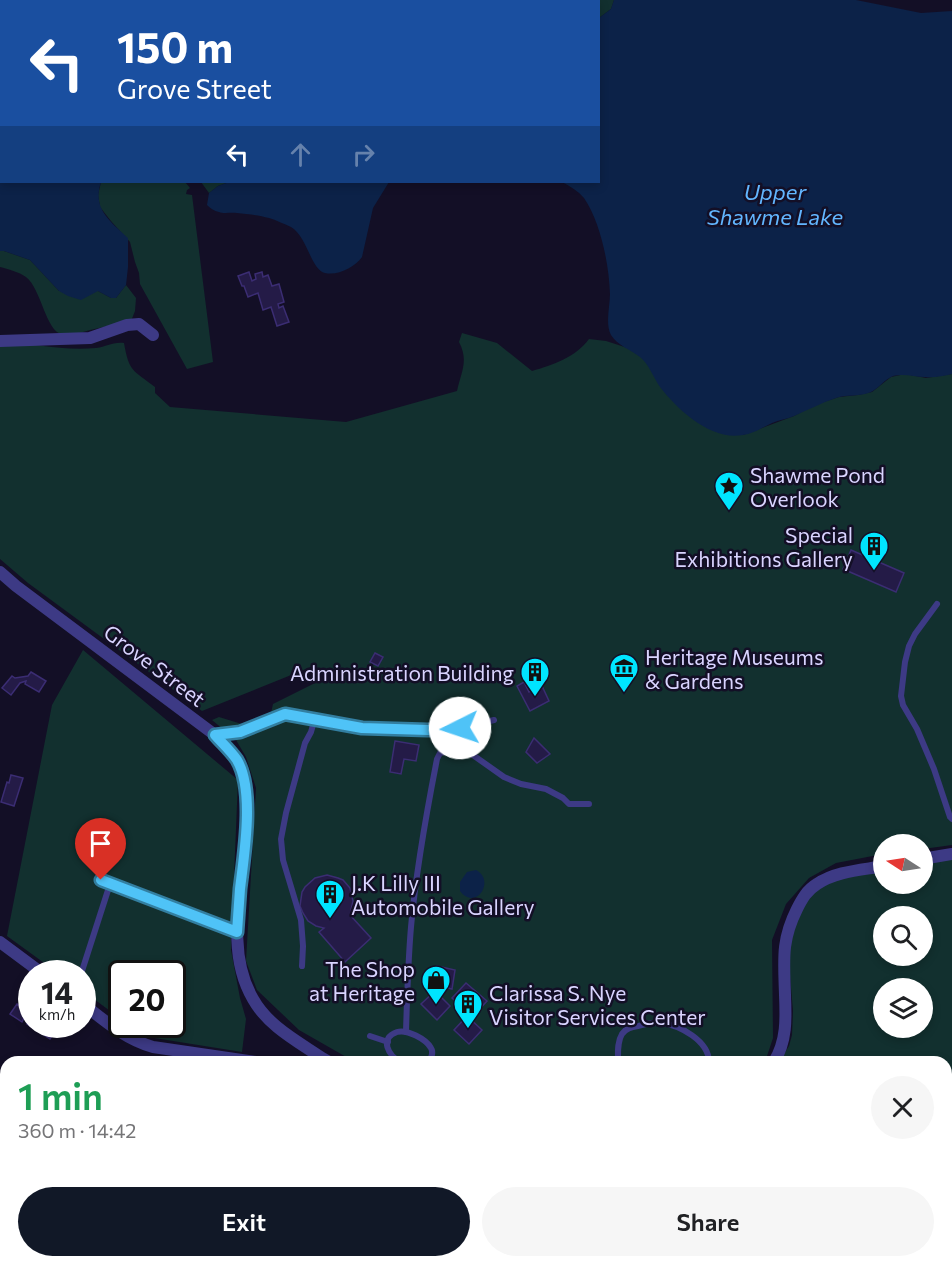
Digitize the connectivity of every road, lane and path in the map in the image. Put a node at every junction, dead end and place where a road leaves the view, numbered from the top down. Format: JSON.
{"nodes":[{"id":1,"x":153,"y":334,"type":"dead end"},
{"id":2,"x":0,"y":341,"type":"edge"},
{"id":3,"x":0,"y":572,"type":"edge"},
{"id":4,"x":937,"y":604,"type":"dead end"},
{"id":5,"x":309,"y":718,"type":"junction"},
{"id":6,"x":494,"y":720,"type":"dead end"},
{"id":7,"x":215,"y":735,"type":"junction"},
{"id":8,"x":589,"y":804,"type":"dead end"},
{"id":9,"x":952,"y":819,"type":"edge"},
{"id":10,"x":952,"y":854,"type":"edge"},
{"id":11,"x":933,"y":857,"type":"edge"},
{"id":12,"x":873,"y":868,"type":"edge"},
{"id":13,"x":101,"y":880,"type":"dead end"},
{"id":14,"x":110,"y":884,"type":"junction"},
{"id":15,"x":237,"y":932,"type":"junction"},
{"id":16,"x":0,"y":942,"type":"edge"},
{"id":17,"x":25,"y":960,"type":"edge"},
{"id":18,"x":86,"y":960,"type":"edge"},
{"id":19,"x":302,"y":966,"type":"dead end"},
{"id":20,"x":96,"y":1014,"type":"edge"},
{"id":21,"x":405,"y":1032,"type":"junction"},
{"id":22,"x":370,"y":1036,"type":"dead end"},
{"id":23,"x":388,"y":1042,"type":"junction"},
{"id":24,"x":215,"y":1056,"type":"edge"},
{"id":25,"x":319,"y":1056,"type":"edge"},
{"id":26,"x":392,"y":1056,"type":"edge"},
{"id":27,"x":432,"y":1056,"type":"edge"},
{"id":28,"x":618,"y":1056,"type":"edge"},
{"id":29,"x":709,"y":1056,"type":"edge"},
{"id":30,"x":778,"y":1056,"type":"edge"}],
"edges":[{"from":1,"to":2,"type":"street"},
{"from":3,"to":7,"type":"street","name":"Grove Street"},
{"from":4,"to":9,"type":"lane"},
{"from":5,"to":6,"type":"lane"},
{"from":5,"to":7,"type":"lane"},
{"from":5,"to":19,"type":"lane"},
{"from":7,"to":15,"type":"street","name":"Grove Street"},
{"from":8,"to":21,"type":"lane"},
{"from":10,"to":11,"type":"street"},
{"from":12,"to":30,"type":"street"},
{"from":13,"to":14,"type":"lane"},
{"from":14,"to":15,"type":"lane"},
{"from":14,"to":18,"type":"lane"},
{"from":15,"to":25,"type":"street","name":"Grove Street"},
{"from":16,"to":17,"type":"street"},
{"from":20,"to":24,"type":"street"},
{"from":21,"to":23,"type":"lane"},
{"from":21,"to":27,"type":"lane"},
{"from":22,"to":23,"type":"lane"},
{"from":23,"to":26,"type":"lane"},
{"from":28,"to":29,"type":"lane"}]}
